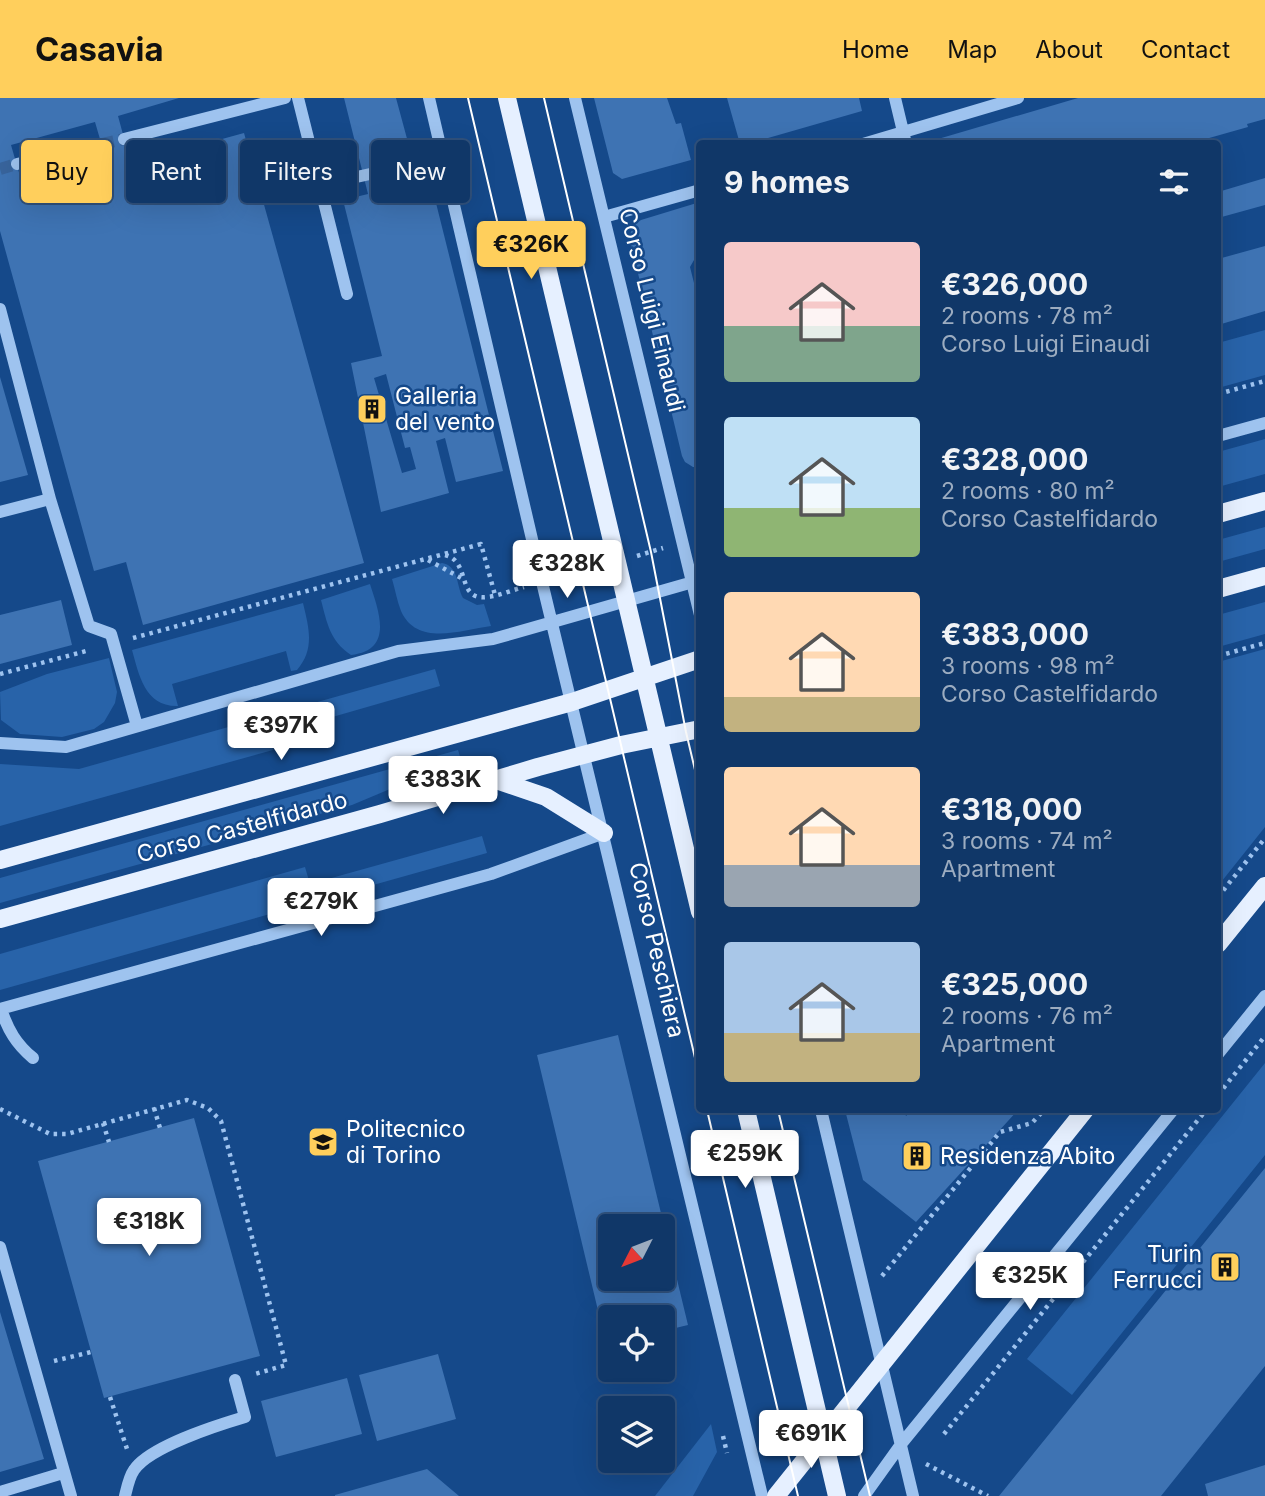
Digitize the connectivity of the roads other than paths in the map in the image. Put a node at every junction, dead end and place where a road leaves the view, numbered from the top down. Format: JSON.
{"nodes":[{"id":1,"x":285,"y":98,"type":"edge"},
{"id":2,"x":298,"y":98,"type":"edge"},
{"id":3,"x":429,"y":98,"type":"edge"},
{"id":4,"x":507,"y":98,"type":"edge"},
{"id":5,"x":575,"y":98,"type":"edge"},
{"id":6,"x":895,"y":98,"type":"edge"},
{"id":7,"x":1018,"y":98,"type":"edge"},
{"id":8,"x":905,"y":138,"type":"edge"},
{"id":9,"x":124,"y":139,"type":"tunnel mouth"},
{"id":10,"x":309,"y":140,"type":"edge"},
{"id":11,"x":439,"y":140,"type":"edge"},
{"id":12,"x":21,"y":163,"type":"edge"},
{"id":13,"x":17,"y":164,"type":"tunnel mouth"},
{"id":14,"x":696,"y":191,"type":"edge"},
{"id":15,"x":325,"y":203,"type":"edge"},
{"id":16,"x":454,"y":203,"type":"edge"},
{"id":17,"x":604,"y":217,"type":"junction"},
{"id":18,"x":348,"y":294,"type":"dead end"},
{"id":19,"x":0,"y":309,"type":"edge"},
{"id":20,"x":1265,"y":423,"type":"edge"},
{"id":21,"x":1221,"y":435,"type":"edge"},
{"id":22,"x":50,"y":499,"type":"junction"},
{"id":23,"x":1265,"y":501,"type":"edge"},
{"id":24,"x":0,"y":512,"type":"edge"},
{"id":25,"x":1221,"y":513,"type":"edge"},
{"id":26,"x":1265,"y":576,"type":"edge"},
{"id":27,"x":696,"y":581,"type":"edge"},
{"id":28,"x":1221,"y":588,"type":"edge"},
{"id":29,"x":627,"y":601,"type":"junction"},
{"id":30,"x":552,"y":622,"type":"junction"},
{"id":31,"x":696,"y":660,"type":"edge"},
{"id":32,"x":645,"y":678,"type":"junction"},
{"id":33,"x":572,"y":702,"type":"junction"},
{"id":34,"x":137,"y":726,"type":"junction"},
{"id":35,"x":696,"y":730,"type":"edge"},
{"id":36,"x":659,"y":737,"type":"junction"},
{"id":37,"x":0,"y":743,"type":"edge"},
{"id":38,"x":584,"y":755,"type":"junction"},
{"id":39,"x":496,"y":780,"type":"junction"},
{"id":40,"x":604,"y":832,"type":"junction"},
{"id":41,"x":0,"y":860,"type":"edge"},
{"id":42,"x":1265,"y":886,"type":"edge"},
{"id":43,"x":696,"y":895,"type":"edge"},
{"id":44,"x":0,"y":919,"type":"edge"},
{"id":45,"x":1221,"y":940,"type":"edge"},
{"id":46,"x":1265,"y":996,"type":"edge"},
{"id":47,"x":1,"y":1009,"type":"edge"},
{"id":48,"x":1221,"y":1050,"type":"edge"},
{"id":49,"x":33,"y":1058,"type":"dead end"},
{"id":50,"x":747,"y":1113,"type":"edge"},
{"id":51,"x":822,"y":1113,"type":"edge"},
{"id":52,"x":1083,"y":1113,"type":"edge"},
{"id":53,"x":1171,"y":1113,"type":"edge"},
{"id":54,"x":0,"y":1247,"type":"edge"},
{"id":55,"x":882,"y":1363,"type":"junction"},
{"id":56,"x":235,"y":1380,"type":"road end"},
{"id":57,"x":823,"y":1436,"type":"junction"},
{"id":58,"x":902,"y":1443,"type":"junction"},
{"id":59,"x":64,"y":1473,"type":"junction"},
{"id":60,"x":0,"y":1492,"type":"edge"},
{"id":61,"x":71,"y":1496,"type":"edge"},
{"id":62,"x":125,"y":1496,"type":"edge"},
{"id":63,"x":762,"y":1496,"type":"edge"},
{"id":64,"x":776,"y":1496,"type":"edge"},
{"id":65,"x":836,"y":1496,"type":"edge"},
{"id":66,"x":864,"y":1496,"type":"edge"},
{"id":67,"x":913,"y":1496,"type":"edge"}],
"edges":[{"from":1,"to":9,"type":"street"},
{"from":2,"to":10,"type":"street"},
{"from":3,"to":11,"type":"street"},
{"from":4,"to":29,"type":"main road"},
{"from":5,"to":17,"type":"street","name":"Corso Luigi Einaudi"},
{"from":6,"to":8,"type":"street"},
{"from":7,"to":8,"type":"street"},
{"from":12,"to":13,"type":"street"},
{"from":14,"to":17,"type":"street"},
{"from":15,"to":18,"type":"street"},
{"from":16,"to":30,"type":"street"},
{"from":17,"to":27,"type":"street","name":"Corso Luigi Einaudi"},
{"from":19,"to":22,"type":"street"},
{"from":20,"to":21,"type":"street"},
{"from":22,"to":24,"type":"street"},
{"from":22,"to":34,"type":"street"},
{"from":23,"to":25,"type":"main road"},
{"from":26,"to":28,"type":"main road"},
{"from":27,"to":29,"type":"street"},
{"from":29,"to":30,"type":"street"},
{"from":29,"to":32,"type":"main road"},
{"from":30,"to":33,"type":"street"},
{"from":30,"to":34,"type":"street"},
{"from":31,"to":32,"type":"main road","name":"Corso Castelfidardo"},
{"from":32,"to":33,"type":"main road","name":"Corso Castelfidardo"},
{"from":32,"to":36,"type":"main road"},
{"from":33,"to":38,"type":"street","name":"Corso Peschiera"},
{"from":33,"to":41,"type":"main road","name":"Corso Castelfidardo"},
{"from":34,"to":37,"type":"street"},
{"from":35,"to":36,"type":"main road","name":"Corso Castelfidardo"},
{"from":36,"to":38,"type":"main road","name":"Corso Castelfidardo"},
{"from":36,"to":43,"type":"main road"},
{"from":38,"to":39,"type":"main road","name":"Corso Castelfidardo"},
{"from":38,"to":40,"type":"street","name":"Corso Peschiera"},
{"from":39,"to":40,"type":"main road"},
{"from":39,"to":44,"type":"main road","name":"Corso Castelfidardo"},
{"from":40,"to":47,"type":"street"},
{"from":40,"to":63,"type":"street","name":"Corso Peschiera"},
{"from":42,"to":45,"type":"main road"},
{"from":46,"to":48,"type":"street"},
{"from":47,"to":49,"type":"street"},
{"from":50,"to":57,"type":"main road"},
{"from":51,"to":55,"type":"street"},
{"from":52,"to":55,"type":"main road"},
{"from":53,"to":58,"type":"street"},
{"from":54,"to":59,"type":"street"},
{"from":55,"to":57,"type":"main road"},
{"from":55,"to":58,"type":"street"},
{"from":56,"to":62,"type":"street"},
{"from":57,"to":64,"type":"main road"},
{"from":57,"to":65,"type":"main road"},
{"from":58,"to":66,"type":"street"},
{"from":58,"to":67,"type":"street"},
{"from":59,"to":60,"type":"street"},
{"from":59,"to":61,"type":"street"}]}
